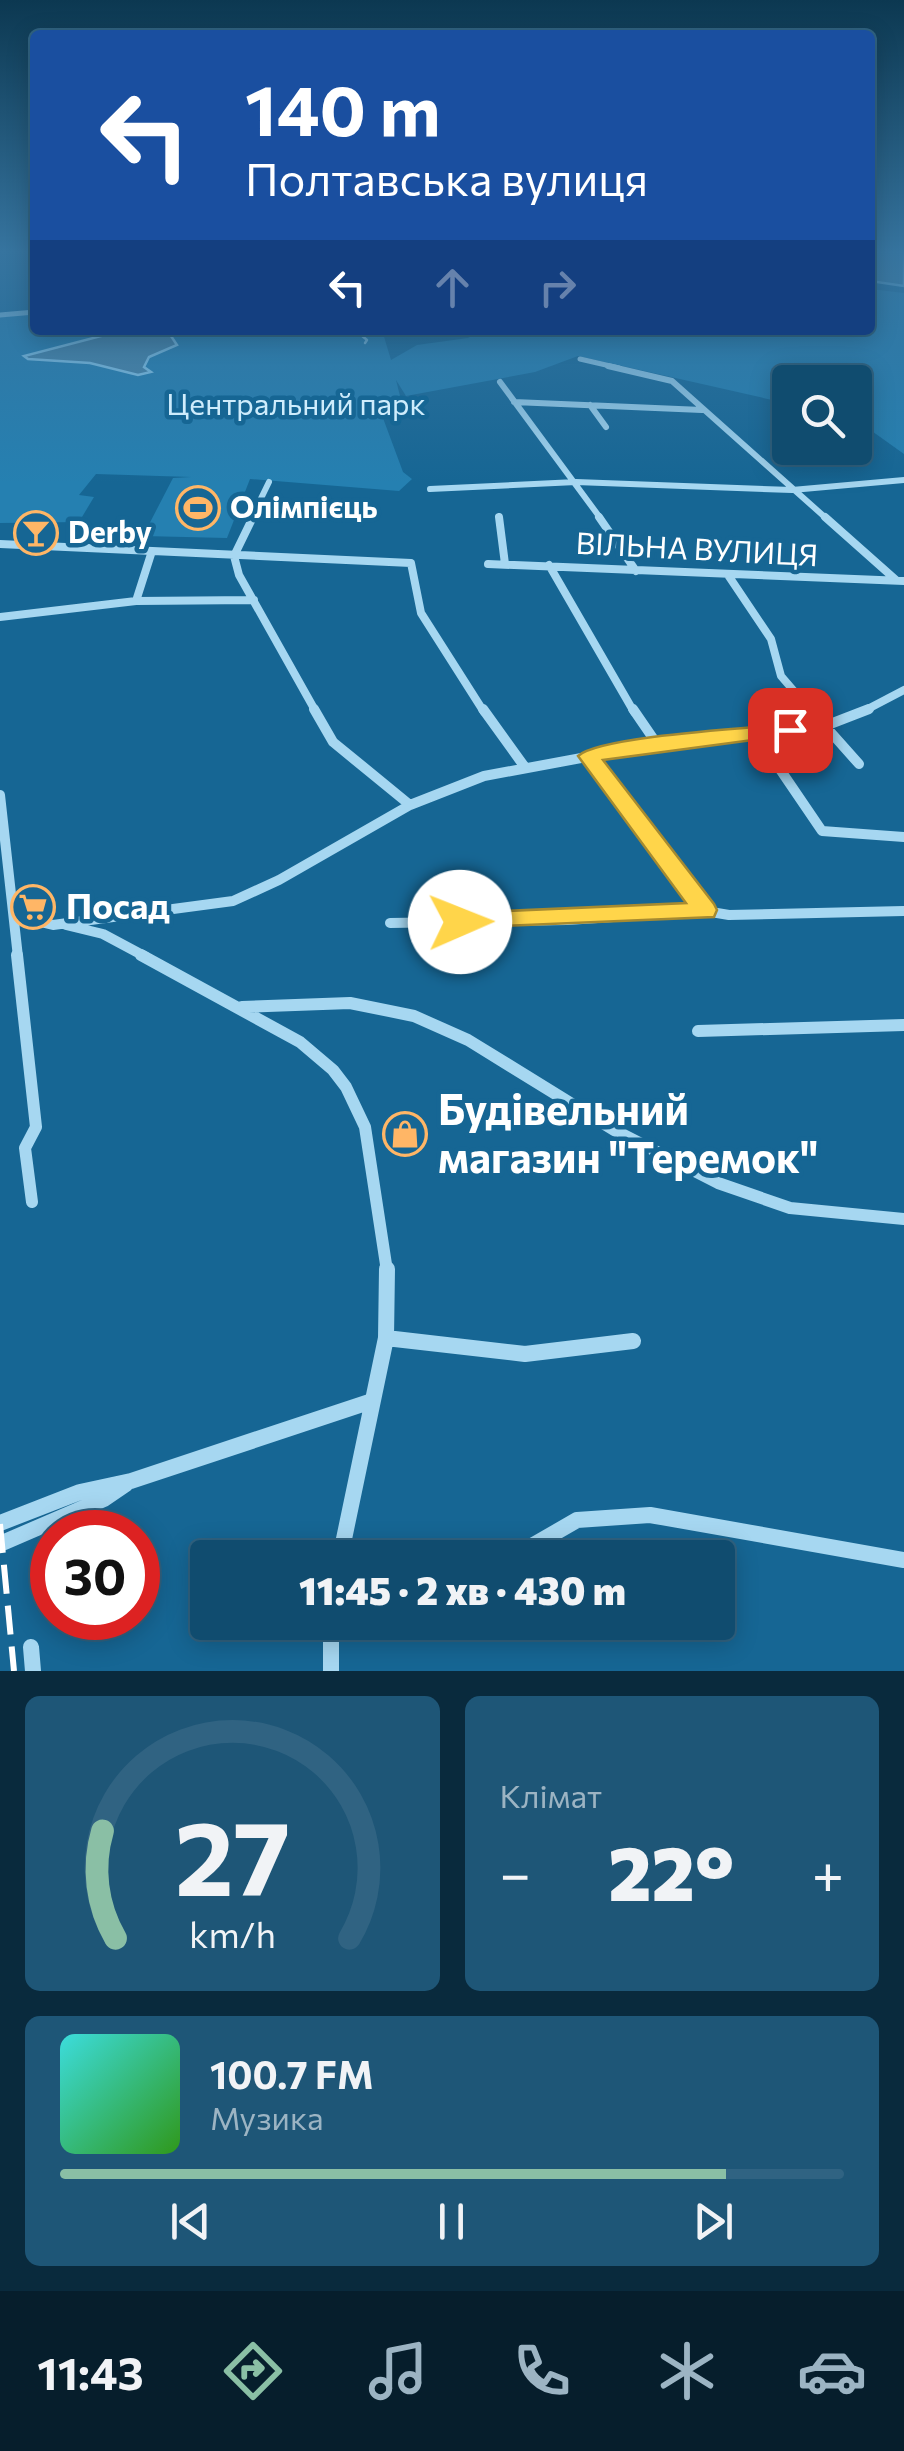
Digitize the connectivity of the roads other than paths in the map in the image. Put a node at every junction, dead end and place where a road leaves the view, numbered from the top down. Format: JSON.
{"nodes":[{"id":1,"x":580,"y":359,"type":"dead end"},
{"id":2,"x":500,"y":382,"type":"dead end"},
{"id":3,"x":514,"y":402,"type":"junction"},
{"id":4,"x":590,"y":405,"type":"junction"},
{"id":5,"x":704,"y":410,"type":"junction"},
{"id":6,"x":606,"y":427,"type":"dead end"},
{"id":7,"x":904,"y":480,"type":"edge"},
{"id":8,"x":269,"y":482,"type":"dead end"},
{"id":9,"x":576,"y":482,"type":"junction"},
{"id":10,"x":430,"y":489,"type":"dead end"},
{"id":11,"x":792,"y":490,"type":"junction"},
{"id":12,"x":499,"y":516,"type":"dead end"},
{"id":13,"x":0,"y":544,"type":"edge"},
{"id":14,"x":152,"y":550,"type":"junction"},
{"id":15,"x":234,"y":556,"type":"junction"},
{"id":16,"x":488,"y":564,"type":"dead end"},
{"id":17,"x":505,"y":564,"type":"junction"},
{"id":18,"x":549,"y":566,"type":"junction"},
{"id":19,"x":636,"y":571,"type":"junction"},
{"id":20,"x":728,"y":575,"type":"junction"},
{"id":21,"x":900,"y":581,"type":"edge"},
{"id":22,"x":254,"y":600,"type":"junction"},
{"id":23,"x":136,"y":601,"type":"junction"},
{"id":24,"x":0,"y":617,"type":"edge"},
{"id":25,"x":904,"y":690,"type":"edge"},
{"id":26,"x":825,"y":726,"type":"junction"},
{"id":27,"x":756,"y":734,"type":"junction"},
{"id":28,"x":657,"y":744,"type":"junction"},
{"id":29,"x":589,"y":756,"type":"junction"},
{"id":30,"x":859,"y":764,"type":"dead end"},
{"id":31,"x":524,"y":766,"type":"junction"},
{"id":32,"x":0,"y":795,"type":"edge"},
{"id":33,"x":410,"y":804,"type":"junction"},
{"id":34,"x":904,"y":837,"type":"edge"},
{"id":35,"x":705,"y":910,"type":"junction"},
{"id":36,"x":904,"y":911,"type":"edge"},
{"id":37,"x":15,"y":916,"type":"junction"},
{"id":38,"x":390,"y":923,"type":"dead end"},
{"id":39,"x":60,"y":924,"type":"junction"},
{"id":40,"x":241,"y":1008,"type":"junction"},
{"id":41,"x":904,"y":1024,"type":"edge"},
{"id":42,"x":698,"y":1032,"type":"dead end"},
{"id":43,"x":32,"y":1202,"type":"dead end"},
{"id":44,"x":904,"y":1219,"type":"edge"},
{"id":45,"x":386,"y":1338,"type":"junction"},
{"id":46,"x":633,"y":1342,"type":"dead end"},
{"id":47,"x":372,"y":1401,"type":"junction"},
{"id":48,"x":131,"y":1481,"type":"junction"},
{"id":49,"x":0,"y":1523,"type":"edge"},
{"id":50,"x":344,"y":1540,"type":"edge"},
{"id":51,"x":542,"y":1540,"type":"edge"},
{"id":52,"x":0,"y":1544,"type":"edge"},
{"id":53,"x":904,"y":1560,"type":"edge"},
{"id":54,"x":331,"y":1640,"type":"edge"},
{"id":55,"x":31,"y":1647,"type":"dead end"},
{"id":56,"x":33,"y":1671,"type":"edge"},
{"id":57,"x":331,"y":1671,"type":"edge"}],
"edges":[{"from":1,"to":5,"type":"street"},
{"from":2,"to":3,"type":"street"},
{"from":3,"to":4,"type":"street"},
{"from":3,"to":9,"type":"street"},
{"from":4,"to":5,"type":"street"},
{"from":4,"to":6,"type":"street"},
{"from":5,"to":11,"type":"street"},
{"from":7,"to":11,"type":"street"},
{"from":8,"to":15,"type":"street"},
{"from":9,"to":10,"type":"street"},
{"from":9,"to":11,"type":"street"},
{"from":9,"to":19,"type":"street"},
{"from":11,"to":21,"type":"street"},
{"from":12,"to":17,"type":"street"},
{"from":13,"to":14,"type":"street"},
{"from":14,"to":15,"type":"street"},
{"from":14,"to":23,"type":"street"},
{"from":15,"to":22,"type":"street"},
{"from":15,"to":31,"type":"street"},
{"from":16,"to":17,"type":"street","name":"ВІЛЬНА ВУЛИЦЯ"},
{"from":17,"to":18,"type":"street","name":"ВІЛЬНА ВУЛИЦЯ"},
{"from":18,"to":19,"type":"street","name":"ВІЛЬНА ВУЛИЦЯ"},
{"from":18,"to":28,"type":"street"},
{"from":19,"to":20,"type":"street","name":"ВІЛЬНА ВУЛИЦЯ"},
{"from":20,"to":21,"type":"street","name":"ВІЛЬНА ВУЛИЦЯ"},
{"from":20,"to":26,"type":"street"},
{"from":22,"to":23,"type":"street"},
{"from":22,"to":33,"type":"street"},
{"from":23,"to":24,"type":"street"},
{"from":25,"to":26,"type":"street"},
{"from":26,"to":27,"type":"street"},
{"from":26,"to":30,"type":"street"},
{"from":27,"to":28,"type":"street"},
{"from":27,"to":34,"type":"street"},
{"from":28,"to":29,"type":"street"},
{"from":29,"to":31,"type":"street"},
{"from":29,"to":35,"type":"street"},
{"from":31,"to":33,"type":"street"},
{"from":32,"to":37,"type":"street"},
{"from":33,"to":39,"type":"street"},
{"from":35,"to":36,"type":"street"},
{"from":35,"to":38,"type":"street"},
{"from":37,"to":39,"type":"street"},
{"from":37,"to":43,"type":"street"},
{"from":39,"to":40,"type":"street"},
{"from":40,"to":44,"type":"street"},
{"from":40,"to":45,"type":"street"},
{"from":41,"to":42,"type":"street"},
{"from":45,"to":46,"type":"street"},
{"from":45,"to":47,"type":"street"},
{"from":47,"to":48,"type":"street"},
{"from":47,"to":50,"type":"street"},
{"from":48,"to":49,"type":"street"},
{"from":48,"to":52,"type":"street"},
{"from":51,"to":53,"type":"street"},
{"from":54,"to":57,"type":"street"},
{"from":55,"to":56,"type":"street"}]}
